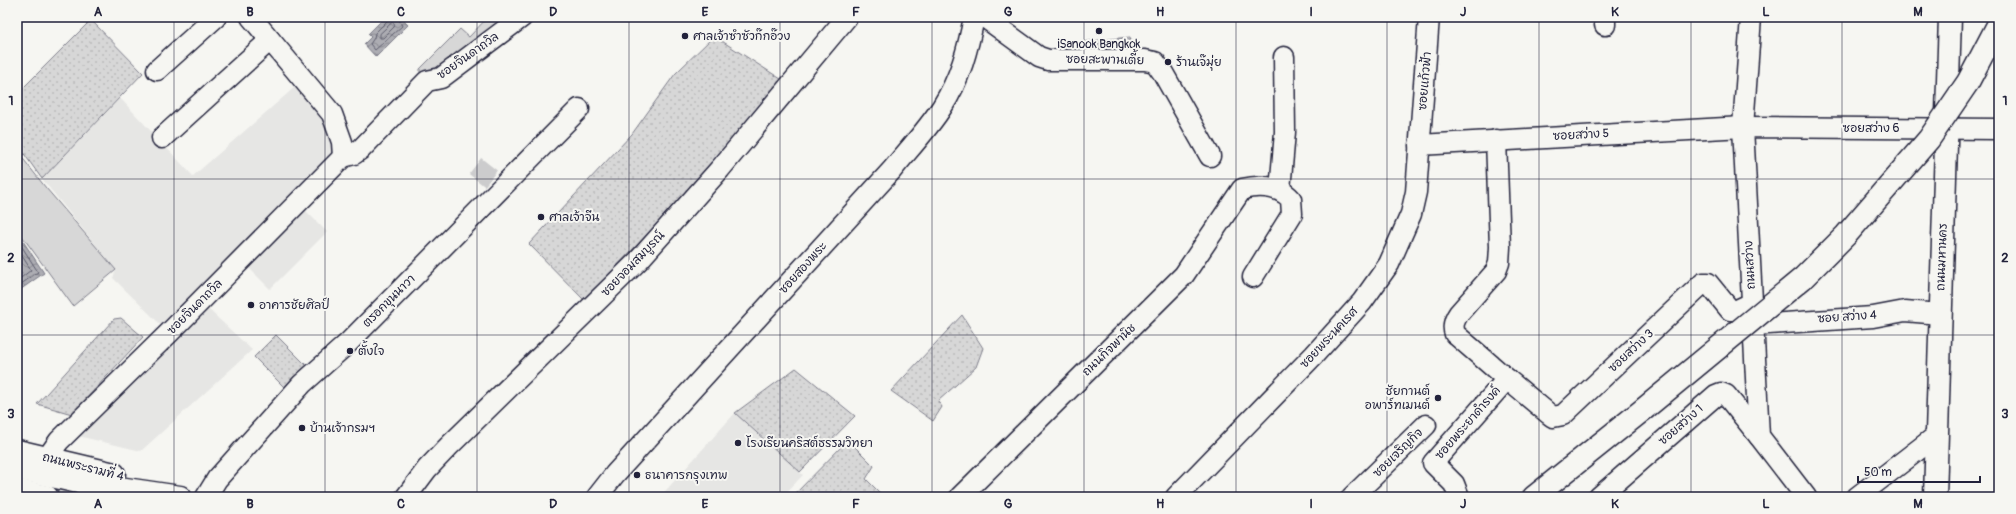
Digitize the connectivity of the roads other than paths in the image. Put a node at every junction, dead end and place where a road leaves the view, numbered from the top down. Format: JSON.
{"nodes":[{"id":1,"x":216,"y":17,"type":"edge"},
{"id":2,"x":251,"y":17,"type":"edge"},
{"id":3,"x":522,"y":17,"type":"edge"},
{"id":4,"x":847,"y":17,"type":"edge"},
{"id":5,"x":974,"y":17,"type":"edge"},
{"id":6,"x":984,"y":17,"type":"edge"},
{"id":7,"x":1429,"y":17,"type":"edge"},
{"id":8,"x":1751,"y":17,"type":"edge"},
{"id":9,"x":1950,"y":17,"type":"edge"},
{"id":10,"x":1999,"y":23,"type":"edge"},
{"id":11,"x":270,"y":40,"type":"junction"},
{"id":12,"x":1284,"y":57,"type":"dead end"},
{"id":13,"x":157,"y":70,"type":"dead end"},
{"id":14,"x":579,"y":109,"type":"dead end"},
{"id":15,"x":1743,"y":127,"type":"junction"},
{"id":16,"x":1946,"y":129,"type":"junction"},
{"id":17,"x":1999,"y":129,"type":"edge"},
{"id":18,"x":162,"y":138,"type":"dead end"},
{"id":19,"x":1496,"y":140,"type":"junction"},
{"id":20,"x":1419,"y":145,"type":"junction"},
{"id":21,"x":343,"y":156,"type":"junction"},
{"id":22,"x":1210,"y":156,"type":"dead end"},
{"id":23,"x":1280,"y":190,"type":"junction"},
{"id":24,"x":1253,"y":277,"type":"dead end"},
{"id":25,"x":1752,"y":303,"type":"junction"},
{"id":26,"x":1940,"y":314,"type":"junction"},
{"id":27,"x":1754,"y":325,"type":"junction"},
{"id":28,"x":1507,"y":379,"type":"junction"},
{"id":29,"x":1426,"y":425,"type":"dead end"},
{"id":30,"x":1760,"y":436,"type":"junction"},
{"id":31,"x":1936,"y":436,"type":"junction"},
{"id":32,"x":17,"y":451,"type":"edge"},
{"id":33,"x":47,"y":458,"type":"junction"},
{"id":34,"x":17,"y":468,"type":"edge"},
{"id":35,"x":17,"y":490,"type":"edge"},
{"id":36,"x":175,"y":496,"type":"edge"},
{"id":37,"x":47,"y":497,"type":"edge"},
{"id":38,"x":206,"y":497,"type":"edge"},
{"id":39,"x":406,"y":497,"type":"edge"},
{"id":40,"x":597,"y":497,"type":"edge"},
{"id":41,"x":960,"y":497,"type":"edge"},
{"id":42,"x":1176,"y":497,"type":"edge"},
{"id":43,"x":1352,"y":497,"type":"edge"},
{"id":44,"x":1459,"y":497,"type":"edge"},
{"id":45,"x":1534,"y":497,"type":"edge"},
{"id":46,"x":1599,"y":497,"type":"edge"},
{"id":47,"x":1806,"y":497,"type":"edge"},
{"id":48,"x":1857,"y":497,"type":"edge"},
{"id":49,"x":1935,"y":497,"type":"edge"}],
"edges":[{"from":1,"to":13,"type":"street"},
{"from":2,"to":11,"type":"street"},
{"from":3,"to":21,"type":"street","name":"ซอยจินดาถวิล"},
{"from":4,"to":39,"type":"street","name":"ซอยจอมสมบูรณ์"},
{"from":5,"to":40,"type":"street","name":"ซอยสองพระ"},
{"from":6,"to":22,"type":"street","name":"ซอยสะพานเตี้ย"},
{"from":7,"to":20,"type":"street","name":"ซอยแก้วฟ้า"},
{"from":8,"to":15,"type":"street","name":"ถนนสว่าง"},
{"from":9,"to":16,"type":"main road","name":"ถนนมหานคร"},
{"from":10,"to":45,"type":"main road","bridge":true},
{"from":11,"to":18,"type":"street"},
{"from":11,"to":21,"type":"street"},
{"from":12,"to":23,"type":"street"},
{"from":14,"to":38,"type":"street","name":"ตรอกขุนนาวา"},
{"from":15,"to":16,"type":"street","name":"ซอยสว่าง 6"},
{"from":15,"to":19,"type":"street","name":"ซอยสว่าง 5"},
{"from":15,"to":25,"type":"street","name":"ถนนสว่าง"},
{"from":16,"to":17,"type":"street","name":"ซอยสว่าง 6"},
{"from":16,"to":26,"type":"main road","name":"ถนนมหานคร"},
{"from":19,"to":20,"type":"street","name":"ซอยสว่าง 5"},
{"from":19,"to":28,"type":"street","name":"ซอยพระยาดำรงค์"},
{"from":20,"to":42,"type":"street","name":"ซอยพระนคเรศ"},
{"from":21,"to":33,"type":"street","name":"ซอยจินดาถวิล"},
{"from":23,"to":24,"type":"street"},
{"from":23,"to":41,"type":"street","name":"ถนนกิจพานิช"},
{"from":25,"to":27,"type":"street","name":"ถนนสว่าง"},
{"from":25,"to":28,"type":"street","name":"ซอยสว่าง 3"},
{"from":26,"to":27,"type":"street","name":"ซอย สว่าง 4"},
{"from":26,"to":31,"type":"main road","name":"ถนนมหานคร"},
{"from":27,"to":30,"type":"street","name":"ถนนสว่าง"},
{"from":28,"to":44,"type":"street","name":"ซอยพระยาดำรงค์"},
{"from":29,"to":43,"type":"street","name":"ซอยเจริญกิจ"},
{"from":30,"to":46,"type":"street","name":"ซอยสว่าง 1"},
{"from":30,"to":47,"type":"street"},
{"from":31,"to":48,"type":"street"},
{"from":31,"to":49,"type":"main road","name":"ถนนมหานคร"},
{"from":32,"to":33,"type":"main road","name":"ถนนพระรามที่ 4"},
{"from":33,"to":36,"type":"main road","name":"ถนนพระรามที่ 4"},
{"from":34,"to":36,"type":"main road","name":"ถนนพระรามที่ 4"},
{"from":35,"to":37,"type":"main road"}]}
